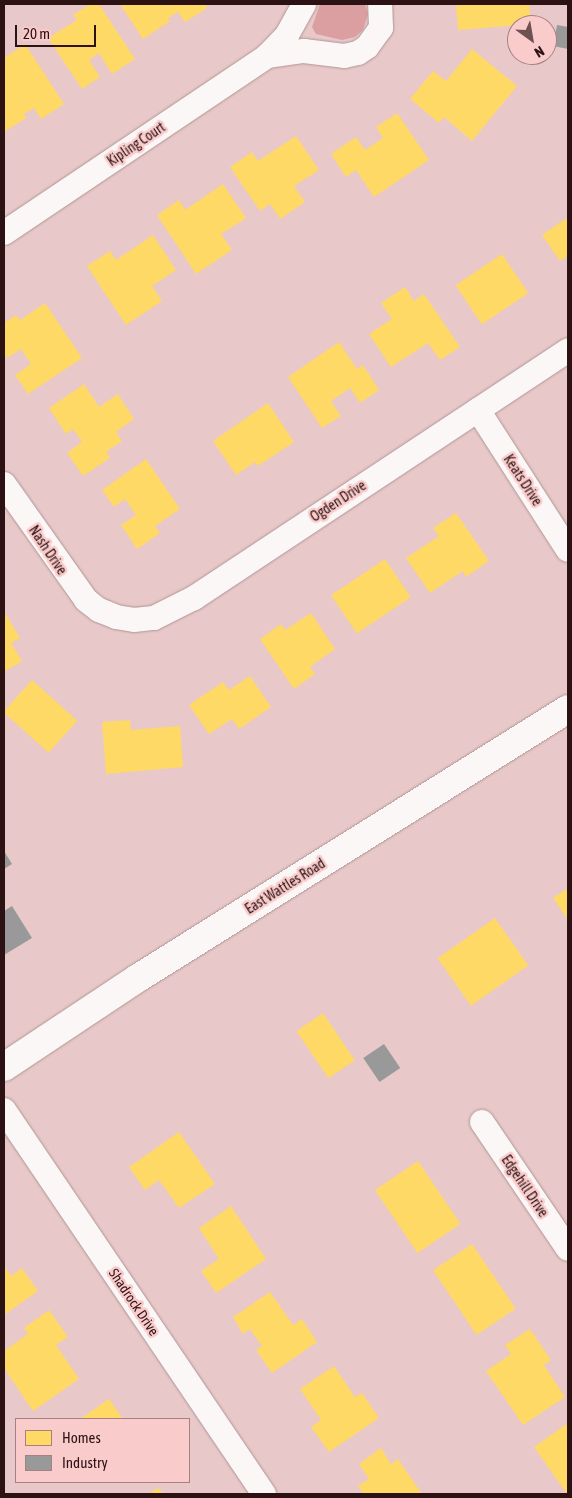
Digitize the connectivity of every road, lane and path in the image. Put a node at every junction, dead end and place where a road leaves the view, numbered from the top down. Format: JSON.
{"nodes":[{"id":1,"x":304,"y":4,"type":"edge"},
{"id":2,"x":380,"y":4,"type":"edge"},
{"id":3,"x":268,"y":56,"type":"junction"},
{"id":4,"x":4,"y":233,"type":"edge"},
{"id":5,"x":568,"y":350,"type":"edge"},
{"id":6,"x":478,"y":410,"type":"junction"},
{"id":7,"x":4,"y":484,"type":"edge"},
{"id":8,"x":568,"y":550,"type":"edge"},
{"id":9,"x":99,"y":610,"type":"joint"},
{"id":10,"x":568,"y":708,"type":"edge"},
{"id":11,"x":4,"y":1067,"type":"edge"},
{"id":12,"x":4,"y":1110,"type":"edge"},
{"id":13,"x":482,"y":1122,"type":"dead end"},
{"id":14,"x":568,"y":1249,"type":"edge"},
{"id":15,"x":264,"y":1494,"type":"edge"}],
"edges":[{"from":1,"to":3,"type":"street","name":"Kipling Court"},
{"from":2,"to":3,"type":"street","name":"Kipling Court"},
{"from":3,"to":4,"type":"street","name":"Kipling Court"},
{"from":5,"to":6,"type":"street","name":"Ogden Drive"},
{"from":6,"to":8,"type":"street","name":"Keats Drive"},
{"from":6,"to":9,"type":"street","name":"Ogden Drive"},
{"from":7,"to":9,"type":"street","name":"Nash Drive"},
{"from":10,"to":11,"type":"main road","name":"East Wattles Road"},
{"from":12,"to":15,"type":"street","name":"Shadrock Drive"},
{"from":13,"to":14,"type":"street","name":"Edgehill Drive"}]}
